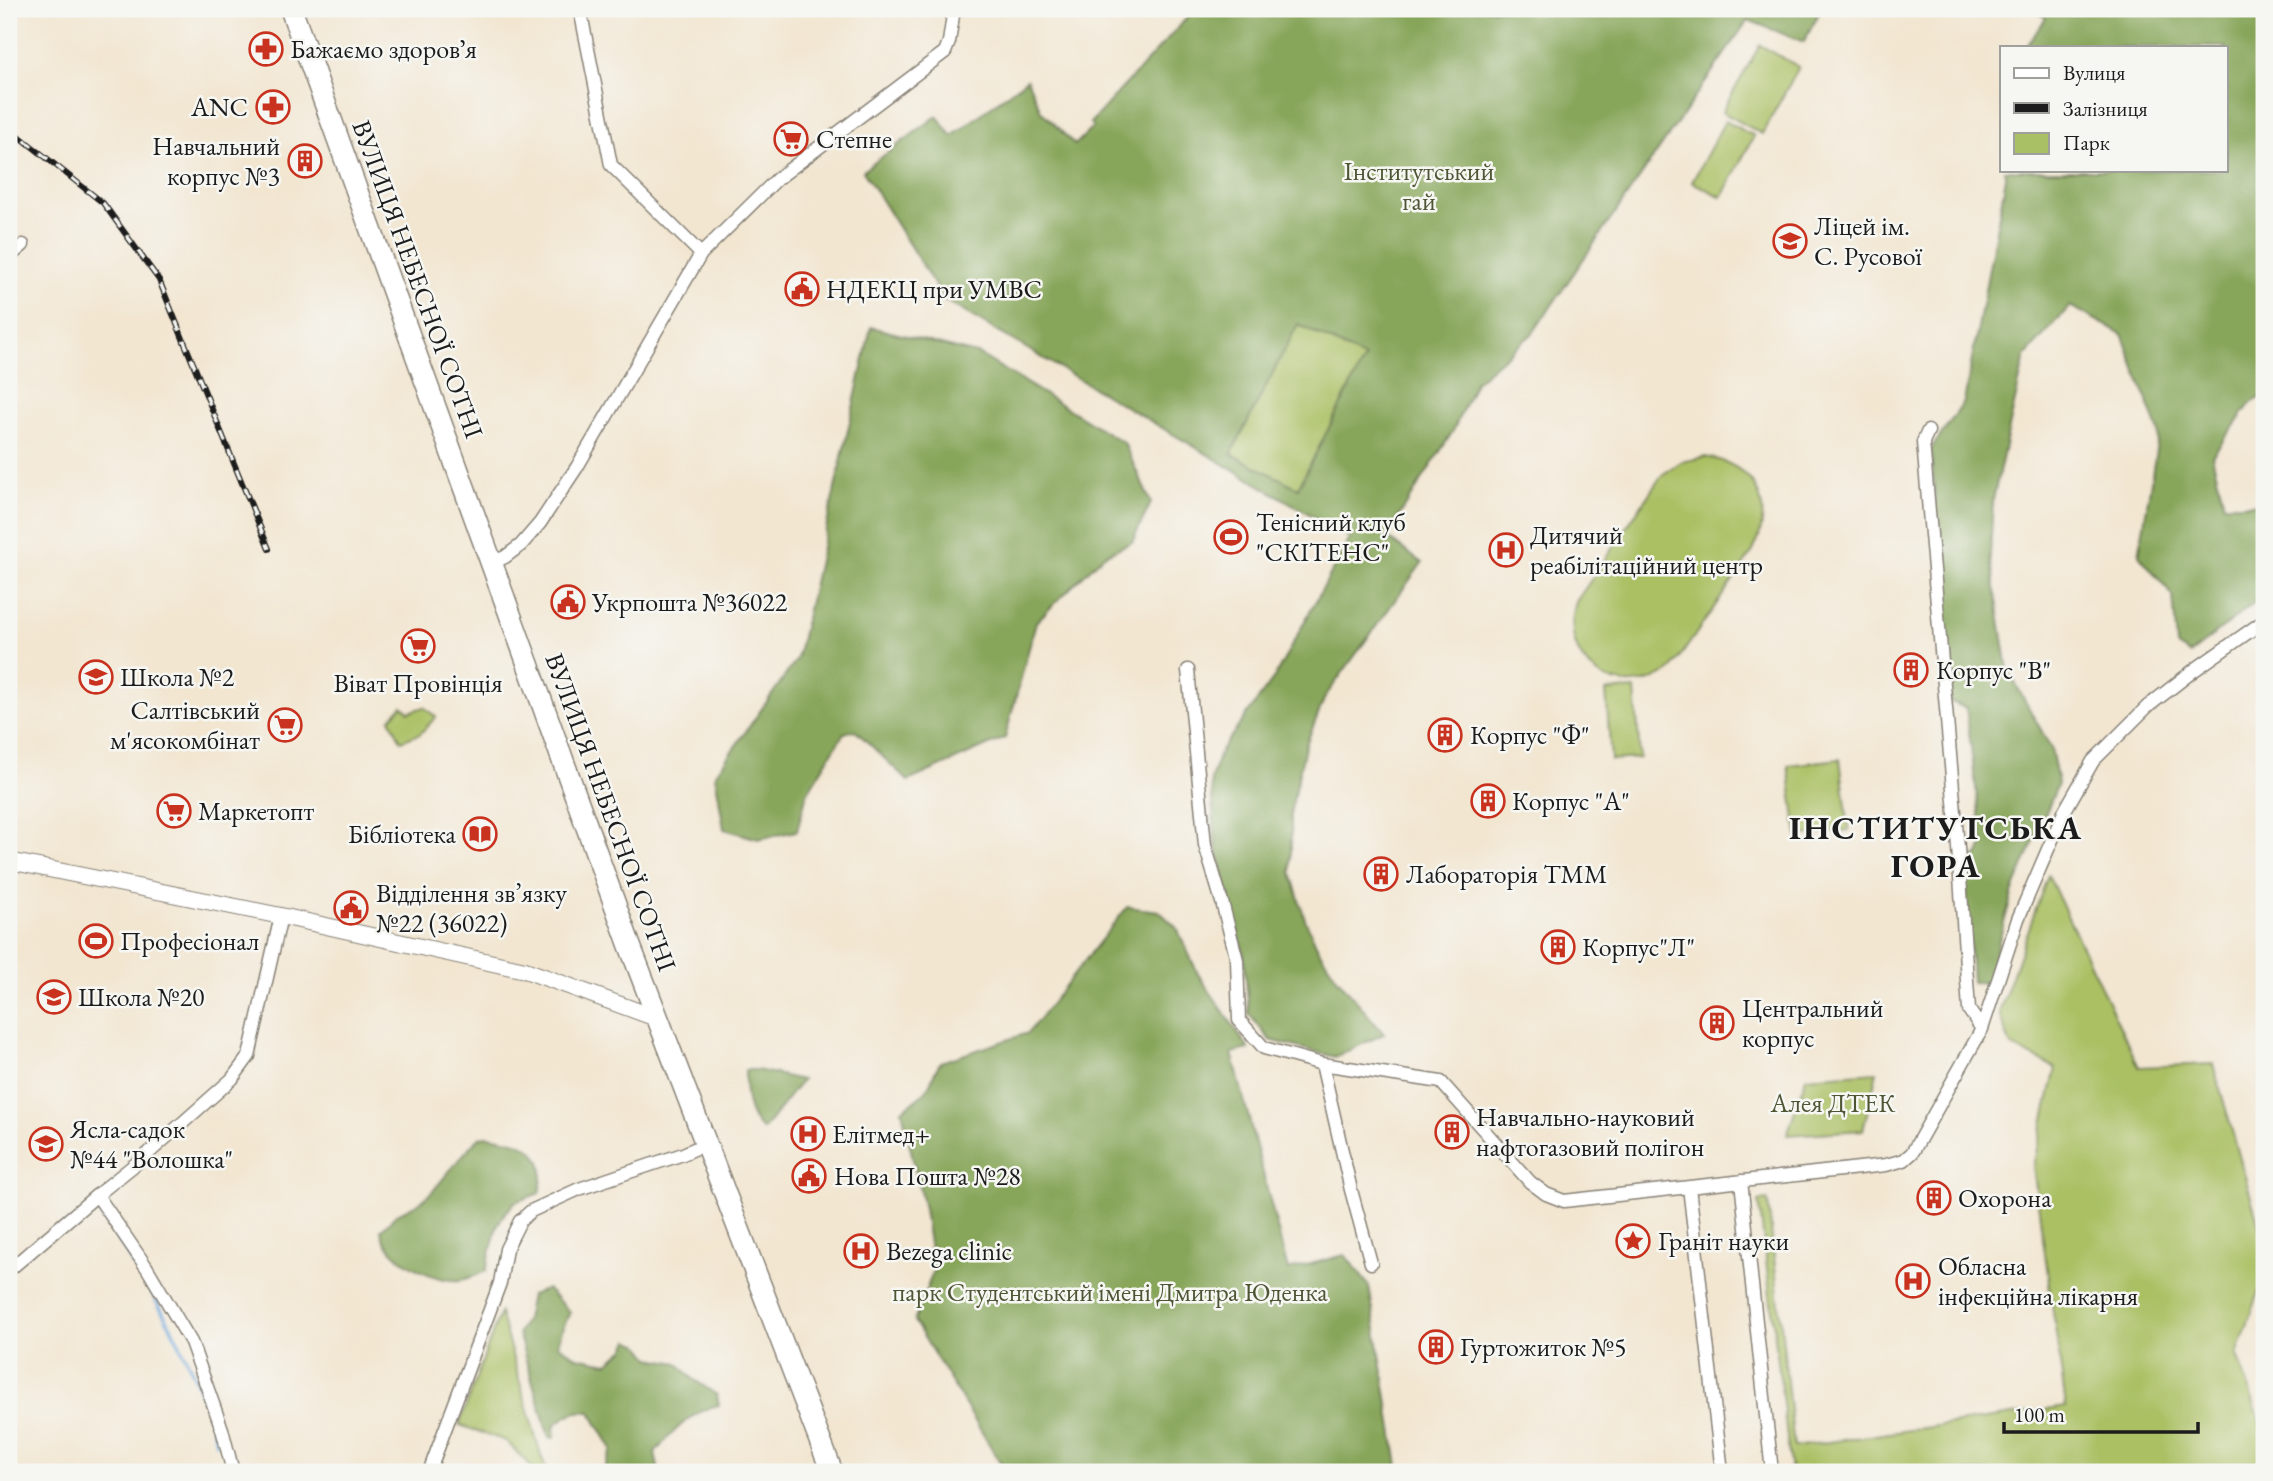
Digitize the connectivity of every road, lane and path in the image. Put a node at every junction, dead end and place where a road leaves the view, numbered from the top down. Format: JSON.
{"nodes":[{"id":1,"x":291,"y":9,"type":"edge"},
{"id":2,"x":580,"y":9,"type":"edge"},
{"id":3,"x":954,"y":9,"type":"edge"},
{"id":4,"x":23,"y":245,"type":"dead end"},
{"id":5,"x":701,"y":254,"type":"junction"},
{"id":6,"x":9,"y":257,"type":"edge"},
{"id":7,"x":1928,"y":431,"type":"dead end"},
{"id":8,"x":492,"y":562,"type":"junction"},
{"id":9,"x":2264,"y":621,"type":"edge"},
{"id":10,"x":1188,"y":670,"type":"dead end"},
{"id":11,"x":9,"y":861,"type":"edge"},
{"id":12,"x":281,"y":916,"type":"junction"},
{"id":13,"x":656,"y":1018,"type":"junction"},
{"id":14,"x":1982,"y":1029,"type":"junction"},
{"id":15,"x":1322,"y":1064,"type":"junction"},
{"id":16,"x":705,"y":1144,"type":"junction"},
{"id":17,"x":1741,"y":1181,"type":"junction"},
{"id":18,"x":1689,"y":1187,"type":"junction"},
{"id":19,"x":97,"y":1195,"type":"junction"},
{"id":20,"x":1371,"y":1263,"type":"dead end"},
{"id":21,"x":9,"y":1270,"type":"edge"},
{"id":22,"x":233,"y":1472,"type":"edge"},
{"id":23,"x":429,"y":1472,"type":"edge"},
{"id":24,"x":832,"y":1472,"type":"edge"},
{"id":25,"x":1722,"y":1472,"type":"edge"},
{"id":26,"x":1772,"y":1472,"type":"edge"}],
"edges":[{"from":1,"to":8,"type":"main road","name":"ВУЛИЦЯ НЕБЕСНОЇ СОТНІ"},
{"from":2,"to":5,"type":"street"},
{"from":3,"to":5,"type":"street"},
{"from":4,"to":6,"type":"street"},
{"from":5,"to":8,"type":"street"},
{"from":7,"to":14,"type":"street"},
{"from":8,"to":13,"type":"main road","name":"ВУЛИЦЯ НЕБЕСНОЇ СОТНІ"},
{"from":9,"to":14,"type":"street"},
{"from":10,"to":15,"type":"street"},
{"from":11,"to":12,"type":"street"},
{"from":12,"to":13,"type":"street"},
{"from":12,"to":19,"type":"street"},
{"from":13,"to":16,"type":"main road","name":"ВУЛИЦЯ НЕБЕСНОЇ СОТНІ"},
{"from":14,"to":17,"type":"street"},
{"from":15,"to":18,"type":"street"},
{"from":15,"to":20,"type":"street"},
{"from":16,"to":23,"type":"street"},
{"from":16,"to":24,"type":"main road","name":"ВУЛИЦЯ НЕБЕСНОЇ СОТНІ"},
{"from":17,"to":18,"type":"street"},
{"from":17,"to":26,"type":"street"},
{"from":18,"to":25,"type":"street"},
{"from":19,"to":21,"type":"street"},
{"from":19,"to":22,"type":"street"}]}
